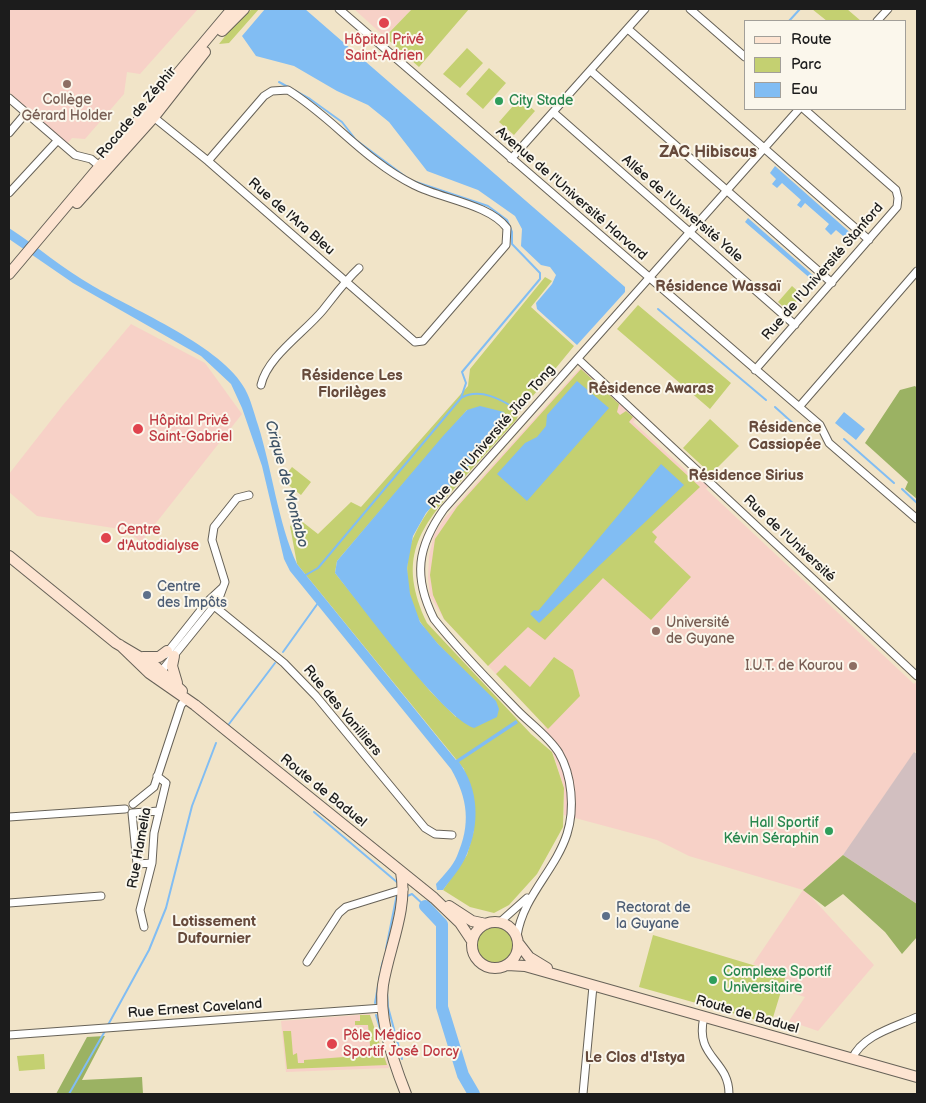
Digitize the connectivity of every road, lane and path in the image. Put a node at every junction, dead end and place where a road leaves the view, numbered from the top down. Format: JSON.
{"nodes":[{"id":1,"x":232,"y":9,"type":"edge"},
{"id":2,"x":244,"y":9,"type":"edge"},
{"id":3,"x":339,"y":9,"type":"edge"},
{"id":4,"x":645,"y":9,"type":"edge"},
{"id":5,"x":690,"y":9,"type":"edge"},
{"id":6,"x":888,"y":9,"type":"edge"},
{"id":7,"x":877,"y":20,"type":"edge"},
{"id":8,"x":628,"y":29,"type":"junction"},
{"id":9,"x":744,"y":56,"type":"edge"},
{"id":10,"x":591,"y":71,"type":"junction"},
{"id":11,"x":9,"y":98,"type":"edge"},
{"id":12,"x":798,"y":110,"type":"edge"},
{"id":13,"x":805,"y":110,"type":"edge"},
{"id":14,"x":26,"y":113,"type":"junction"},
{"id":15,"x":554,"y":113,"type":"junction"},
{"id":16,"x":151,"y":115,"type":"junction"},
{"id":17,"x":9,"y":133,"type":"edge"},
{"id":18,"x":57,"y":141,"type":"junction"},
{"id":19,"x":763,"y":148,"type":"junction"},
{"id":20,"x":511,"y":159,"type":"junction"},
{"id":21,"x":208,"y":161,"type":"junction"},
{"id":22,"x":100,"y":168,"type":"junction"},
{"id":23,"x":727,"y":190,"type":"junction"},
{"id":24,"x":9,"y":193,"type":"edge"},
{"id":25,"x":690,"y":233,"type":"junction"},
{"id":26,"x":868,"y":240,"type":"junction"},
{"id":27,"x":359,"y":268,"type":"dead end"},
{"id":28,"x":917,"y":271,"type":"edge"},
{"id":29,"x":9,"y":274,"type":"edge"},
{"id":30,"x":649,"y":278,"type":"junction"},
{"id":31,"x":344,"y":282,"type":"junction"},
{"id":32,"x":832,"y":283,"type":"junction"},
{"id":33,"x":795,"y":325,"type":"junction"},
{"id":34,"x":578,"y":359,"type":"junction"},
{"id":35,"x":755,"y":370,"type":"junction"},
{"id":36,"x":261,"y":384,"type":"dead end"},
{"id":37,"x":799,"y":407,"type":"junction"},
{"id":38,"x":249,"y":494,"type":"dead end"},
{"id":39,"x":917,"y":519,"type":"edge"},
{"id":40,"x":9,"y":556,"type":"edge"},
{"id":41,"x":212,"y":603,"type":"junction"},
{"id":42,"x":120,"y":645,"type":"junction"},
{"id":43,"x":171,"y":654,"type":"junction"},
{"id":44,"x":143,"y":657,"type":"junction"},
{"id":45,"x":156,"y":672,"type":"junction"},
{"id":46,"x":917,"y":676,"type":"edge"},
{"id":47,"x":180,"y":688,"type":"junction"},
{"id":48,"x":190,"y":702,"type":"junction"},
{"id":49,"x":157,"y":776,"type":"junction"},
{"id":50,"x":133,"y":804,"type":"dead end"},
{"id":51,"x":125,"y":809,"type":"dead end"},
{"id":52,"x":159,"y":811,"type":"junction"},
{"id":53,"x":9,"y":817,"type":"edge"},
{"id":54,"x":452,"y":835,"type":"dead end"},
{"id":55,"x":152,"y":863,"type":"junction"},
{"id":56,"x":401,"y":872,"type":"junction"},
{"id":57,"x":404,"y":890,"type":"junction"},
{"id":58,"x":423,"y":890,"type":"junction"},
{"id":59,"x":534,"y":890,"type":"junction"},
{"id":60,"x":101,"y":896,"type":"dead end"},
{"id":61,"x":434,"y":898,"type":"junction"},
{"id":62,"x":9,"y":903,"type":"edge"},
{"id":63,"x":500,"y":922,"type":"junction"},
{"id":64,"x":486,"y":924,"type":"junction"},
{"id":65,"x":144,"y":927,"type":"dead end"},
{"id":66,"x":518,"y":940,"type":"junction"},
{"id":67,"x":472,"y":942,"type":"junction"},
{"id":68,"x":307,"y":962,"type":"dead end"},
{"id":69,"x":507,"y":965,"type":"junction"},
{"id":70,"x":568,"y":979,"type":"junction"},
{"id":71,"x":593,"y":986,"type":"junction"},
{"id":72,"x":383,"y":1008,"type":"junction"},
{"id":73,"x":704,"y":1017,"type":"junction"},
{"id":74,"x":917,"y":1017,"type":"edge"},
{"id":75,"x":9,"y":1035,"type":"edge"},
{"id":76,"x":852,"y":1059,"type":"junction"},
{"id":77,"x":917,"y":1077,"type":"edge"},
{"id":78,"x":406,"y":1094,"type":"edge"},
{"id":79,"x":583,"y":1094,"type":"edge"},
{"id":80,"x":729,"y":1094,"type":"edge"}],
"edges":[{"from":1,"to":16,"type":"main road","name":"Rocade de Zéphir"},
{"from":2,"to":16,"type":"main road","name":"Rocade de Zéphir"},
{"from":3,"to":20,"type":"street","name":"Avenue de l'Université Harvard"},
{"from":4,"to":8,"type":"street"},
{"from":5,"to":9,"type":"street"},
{"from":6,"to":7,"type":"street"},
{"from":8,"to":10,"type":"street"},
{"from":8,"to":19,"type":"street"},
{"from":10,"to":15,"type":"street"},
{"from":10,"to":23,"type":"street"},
{"from":11,"to":14,"type":"street"},
{"from":12,"to":19,"type":"street","name":"Rue de l'Université Jiao Tong"},
{"from":13,"to":26,"type":"street","name":"Rue de l'Université Stanford"},
{"from":14,"to":17,"type":"street"},
{"from":14,"to":18,"type":"street"},
{"from":15,"to":20,"type":"street"},
{"from":15,"to":25,"type":"street","name":"Allée de l'Université Yale"},
{"from":16,"to":21,"type":"street","name":"Rue de l'Ara Bleu"},
{"from":16,"to":22,"type":"main road","name":"Rocade de Zéphir"},
{"from":18,"to":22,"type":"street"},
{"from":18,"to":24,"type":"street"},
{"from":19,"to":23,"type":"street","name":"Rue de l'Université Jiao Tong"},
{"from":19,"to":26,"type":"street"},
{"from":20,"to":30,"type":"street","name":"Avenue de l'Université Harvard"},
{"from":21,"to":31,"type":"street","name":"Rue de l'Ara Bleu"},
{"from":21,"to":31,"type":"street","name":"Rue de l'Ara Bleu"},
{"from":22,"to":29,"type":"main road","name":"Rocade de Zéphir"},
{"from":23,"to":25,"type":"street","name":"Rue de l'Université Jiao Tong"},
{"from":23,"to":32,"type":"street"},
{"from":25,"to":30,"type":"street","name":"Rue de l'Université Jiao Tong"},
{"from":25,"to":33,"type":"street","name":"Allée de l'Université Yale"},
{"from":26,"to":32,"type":"street","name":"Rue de l'Université Stanford"},
{"from":27,"to":31,"type":"street"},
{"from":28,"to":37,"type":"street"},
{"from":30,"to":34,"type":"street","name":"Rue de l'Université Jiao Tong"},
{"from":30,"to":35,"type":"street","name":"Avenue de l'Université Harvard"},
{"from":31,"to":36,"type":"street"},
{"from":32,"to":33,"type":"street","name":"Rue de l'Université Stanford"},
{"from":33,"to":35,"type":"street","name":"Rue de l'Université Stanford"},
{"from":34,"to":46,"type":"street","name":"Rue de l'Université"},
{"from":34,"to":59,"type":"street","name":"Rue de l'Université Jiao Tong"},
{"from":35,"to":37,"type":"street","name":"Avenue de l'Université Harvard"},
{"from":37,"to":39,"type":"street","name":"Avenue de l'Université Harvard"},
{"from":38,"to":41,"type":"street"},
{"from":40,"to":42,"type":"main road","name":"Route de Baduel"},
{"from":41,"to":43,"type":"street"},
{"from":41,"to":54,"type":"street","name":"Rue des Vanilliers"},
{"from":42,"to":44,"type":"main road","name":"Route de Baduel"},
{"from":42,"to":45,"type":"main road","name":"Route de Baduel"},
{"from":43,"to":44,"type":"main road"},
{"from":43,"to":45,"type":"street"},
{"from":43,"to":47,"type":"main road"},
{"from":44,"to":45,"type":"main road","name":"Route de Baduel"},
{"from":45,"to":47,"type":"main road","name":"Route de Baduel"},
{"from":45,"to":48,"type":"main road","name":"Route de Baduel"},
{"from":47,"to":48,"type":"main road","name":"Route de Baduel"},
{"from":48,"to":49,"type":"street"},
{"from":48,"to":56,"type":"main road","name":"Route de Baduel"},
{"from":49,"to":50,"type":"street"},
{"from":49,"to":52,"type":"street","name":"Rue Hamelia"},
{"from":51,"to":53,"type":"street"},
{"from":52,"to":55,"type":"street","name":"Rue Hamelia"},
{"from":52,"to":55,"type":"street"},
{"from":55,"to":65,"type":"street","name":"Rue Hamelia"},
{"from":56,"to":57,"type":"main road"},
{"from":56,"to":58,"type":"main road","name":"Route de Baduel"},
{"from":57,"to":58,"type":"main road"},
{"from":57,"to":68,"type":"street"},
{"from":57,"to":72,"type":"main road"},
{"from":58,"to":61,"type":"main road","name":"Route de Baduel"},
{"from":59,"to":63,"type":"street"},
{"from":59,"to":66,"type":"street"},
{"from":60,"to":62,"type":"street"},
{"from":61,"to":64,"type":"main road","name":"Route de Baduel"},
{"from":61,"to":67,"type":"main road","name":"Route de Baduel"},
{"from":63,"to":64,"type":"main road"},
{"from":63,"to":66,"type":"main road"},
{"from":64,"to":67,"type":"main road"},
{"from":66,"to":69,"type":"main road"},
{"from":66,"to":70,"type":"main road","name":"Route de Baduel"},
{"from":67,"to":69,"type":"main road"},
{"from":69,"to":70,"type":"main road","name":"Route de Baduel"},
{"from":70,"to":71,"type":"main road","name":"Route de Baduel"},
{"from":71,"to":73,"type":"main road","name":"Route de Baduel"},
{"from":71,"to":79,"type":"street"},
{"from":72,"to":75,"type":"street","name":"Rue Ernest Caveland"},
{"from":72,"to":78,"type":"main road"},
{"from":73,"to":76,"type":"main road","name":"Route de Baduel"},
{"from":73,"to":80,"type":"street"},
{"from":74,"to":76,"type":"street"},
{"from":76,"to":77,"type":"main road","name":"Route de Baduel"}]}
